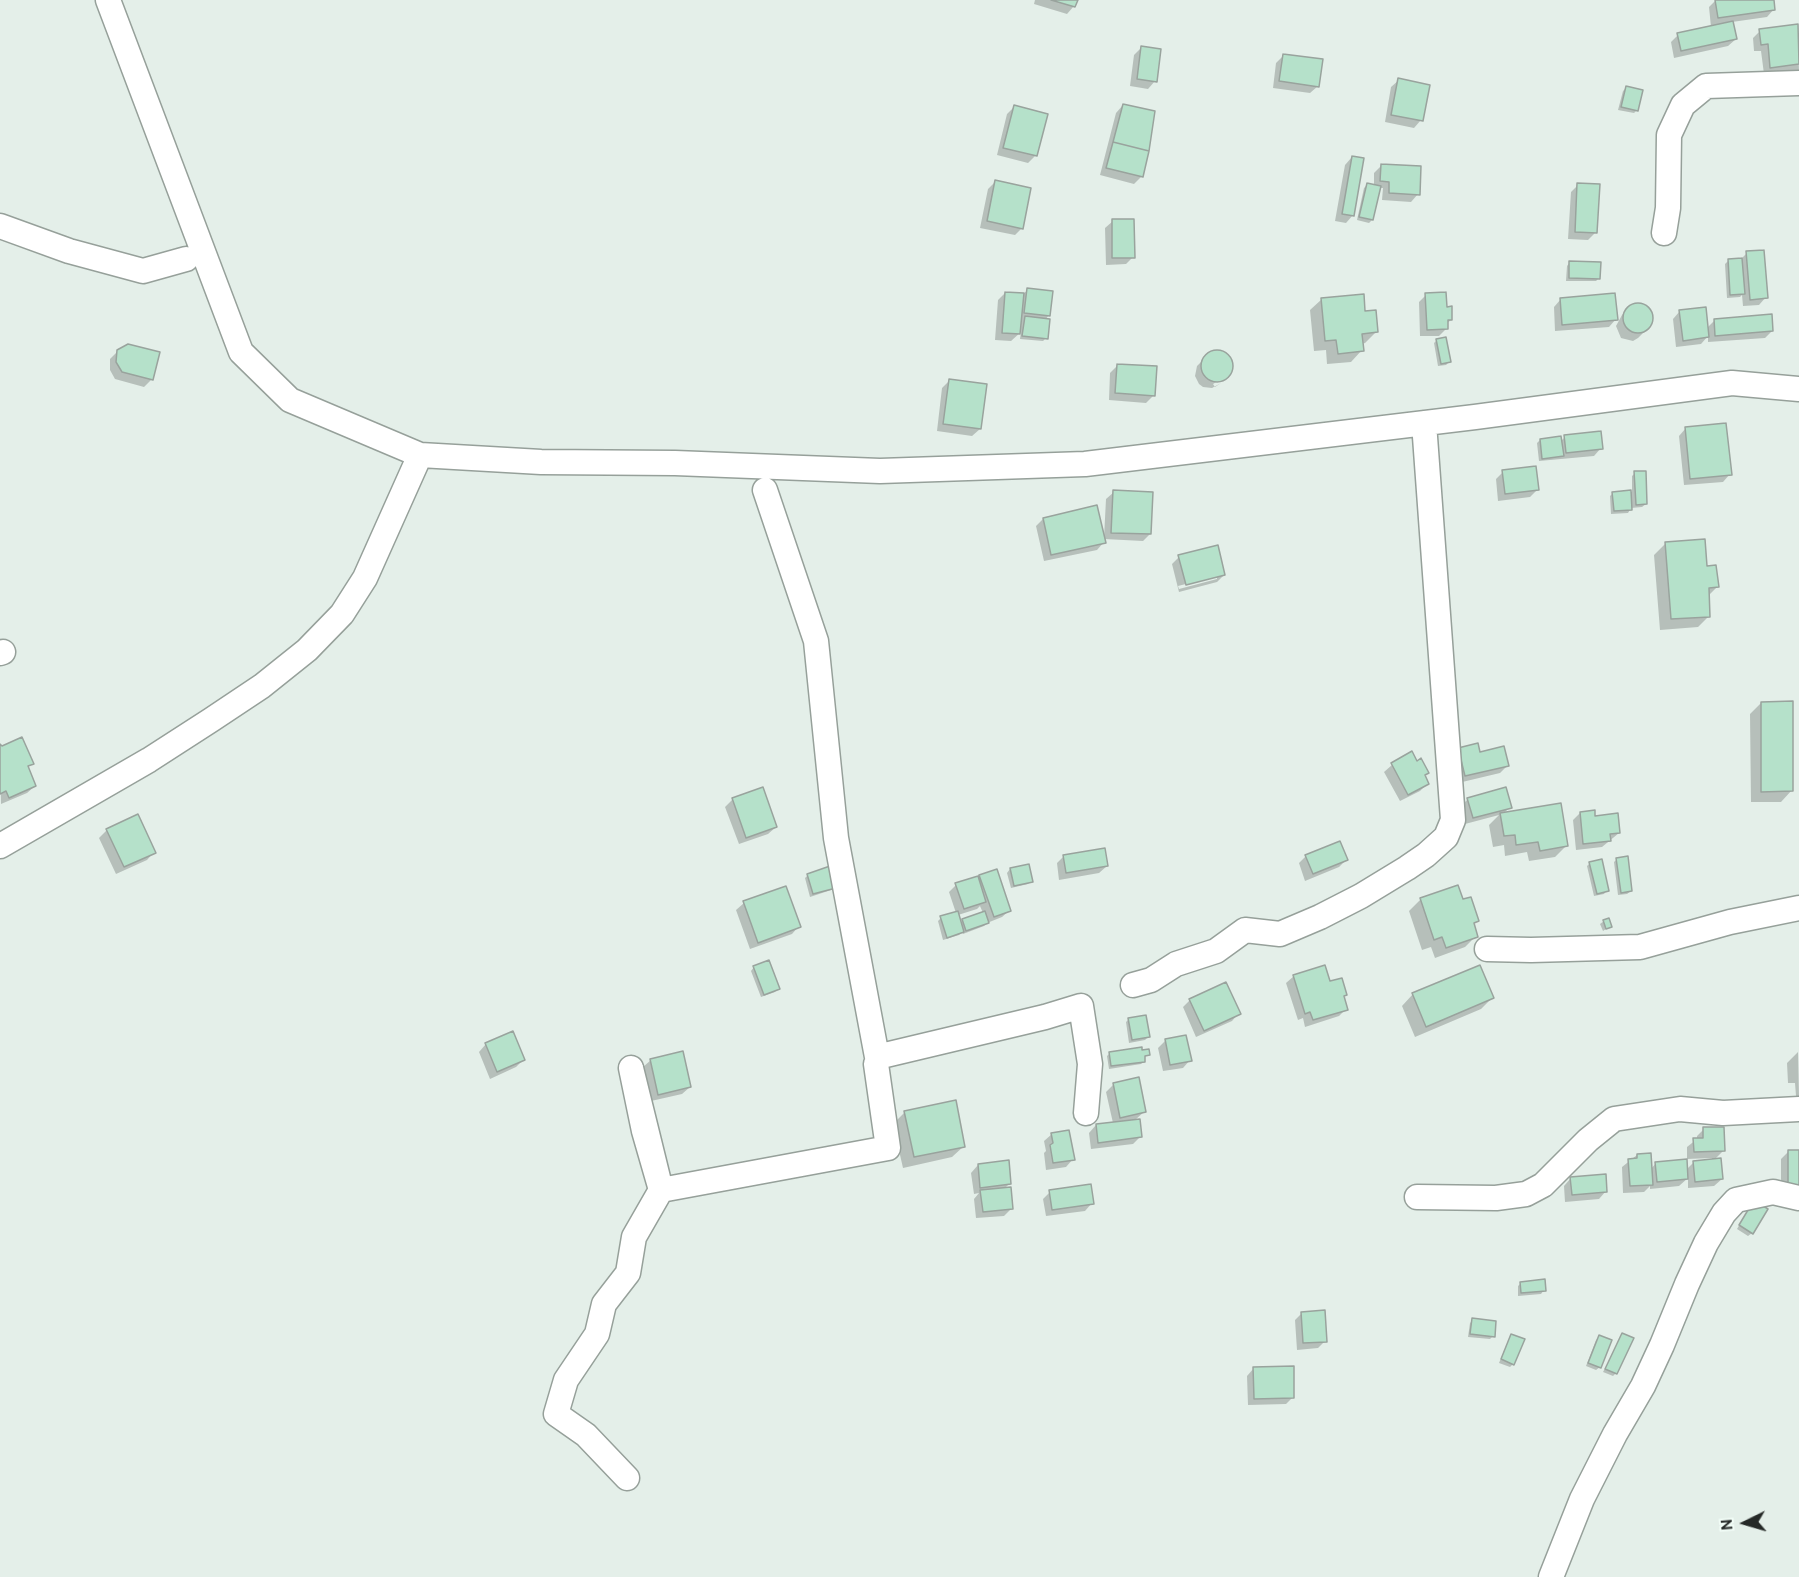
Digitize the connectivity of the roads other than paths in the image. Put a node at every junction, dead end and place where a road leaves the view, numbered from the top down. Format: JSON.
{"nodes":[{"id":1,"x":108,"y":0,"type":"edge"},
{"id":2,"x":1799,"y":83,"type":"edge"},
{"id":3,"x":0,"y":226,"type":"edge"},
{"id":4,"x":1664,"y":233,"type":"dead end"},
{"id":5,"x":186,"y":259,"type":"dead end"},
{"id":6,"x":1799,"y":375,"type":"edge"},
{"id":7,"x":1762,"y":386,"type":"junction"},
{"id":8,"x":1799,"y":389,"type":"edge"},
{"id":9,"x":1424,"y":423,"type":"junction"},
{"id":10,"x":420,"y":454,"type":"junction"},
{"id":11,"x":765,"y":490,"type":"dead end"},
{"id":12,"x":0,"y":846,"type":"edge"},
{"id":13,"x":1799,"y":908,"type":"edge"},
{"id":14,"x":1487,"y":949,"type":"dead end"},
{"id":15,"x":1133,"y":985,"type":"dead end"},
{"id":16,"x":876,"y":1064,"type":"dead end"},
{"id":17,"x":1799,"y":1109,"type":"edge"},
{"id":18,"x":1086,"y":1113,"type":"dead end"},
{"id":19,"x":1417,"y":1197,"type":"dead end"},
{"id":20,"x":1799,"y":1198,"type":"edge"},
{"id":21,"x":627,"y":1478,"type":"dead end"},
{"id":22,"x":1551,"y":1577,"type":"edge"}],
"edges":[{"from":1,"to":10,"type":"street"},
{"from":2,"to":4,"type":"street"},
{"from":3,"to":5,"type":"street"},
{"from":6,"to":7,"type":"street"},
{"from":7,"to":8,"type":"street"},
{"from":7,"to":9,"type":"street"},
{"from":9,"to":10,"type":"street"},
{"from":9,"to":15,"type":"street"},
{"from":10,"to":12,"type":"street"},
{"from":11,"to":18,"type":"street"},
{"from":13,"to":14,"type":"street"},
{"from":16,"to":21,"type":"street"},
{"from":17,"to":19,"type":"street"},
{"from":20,"to":22,"type":"street"}]}
